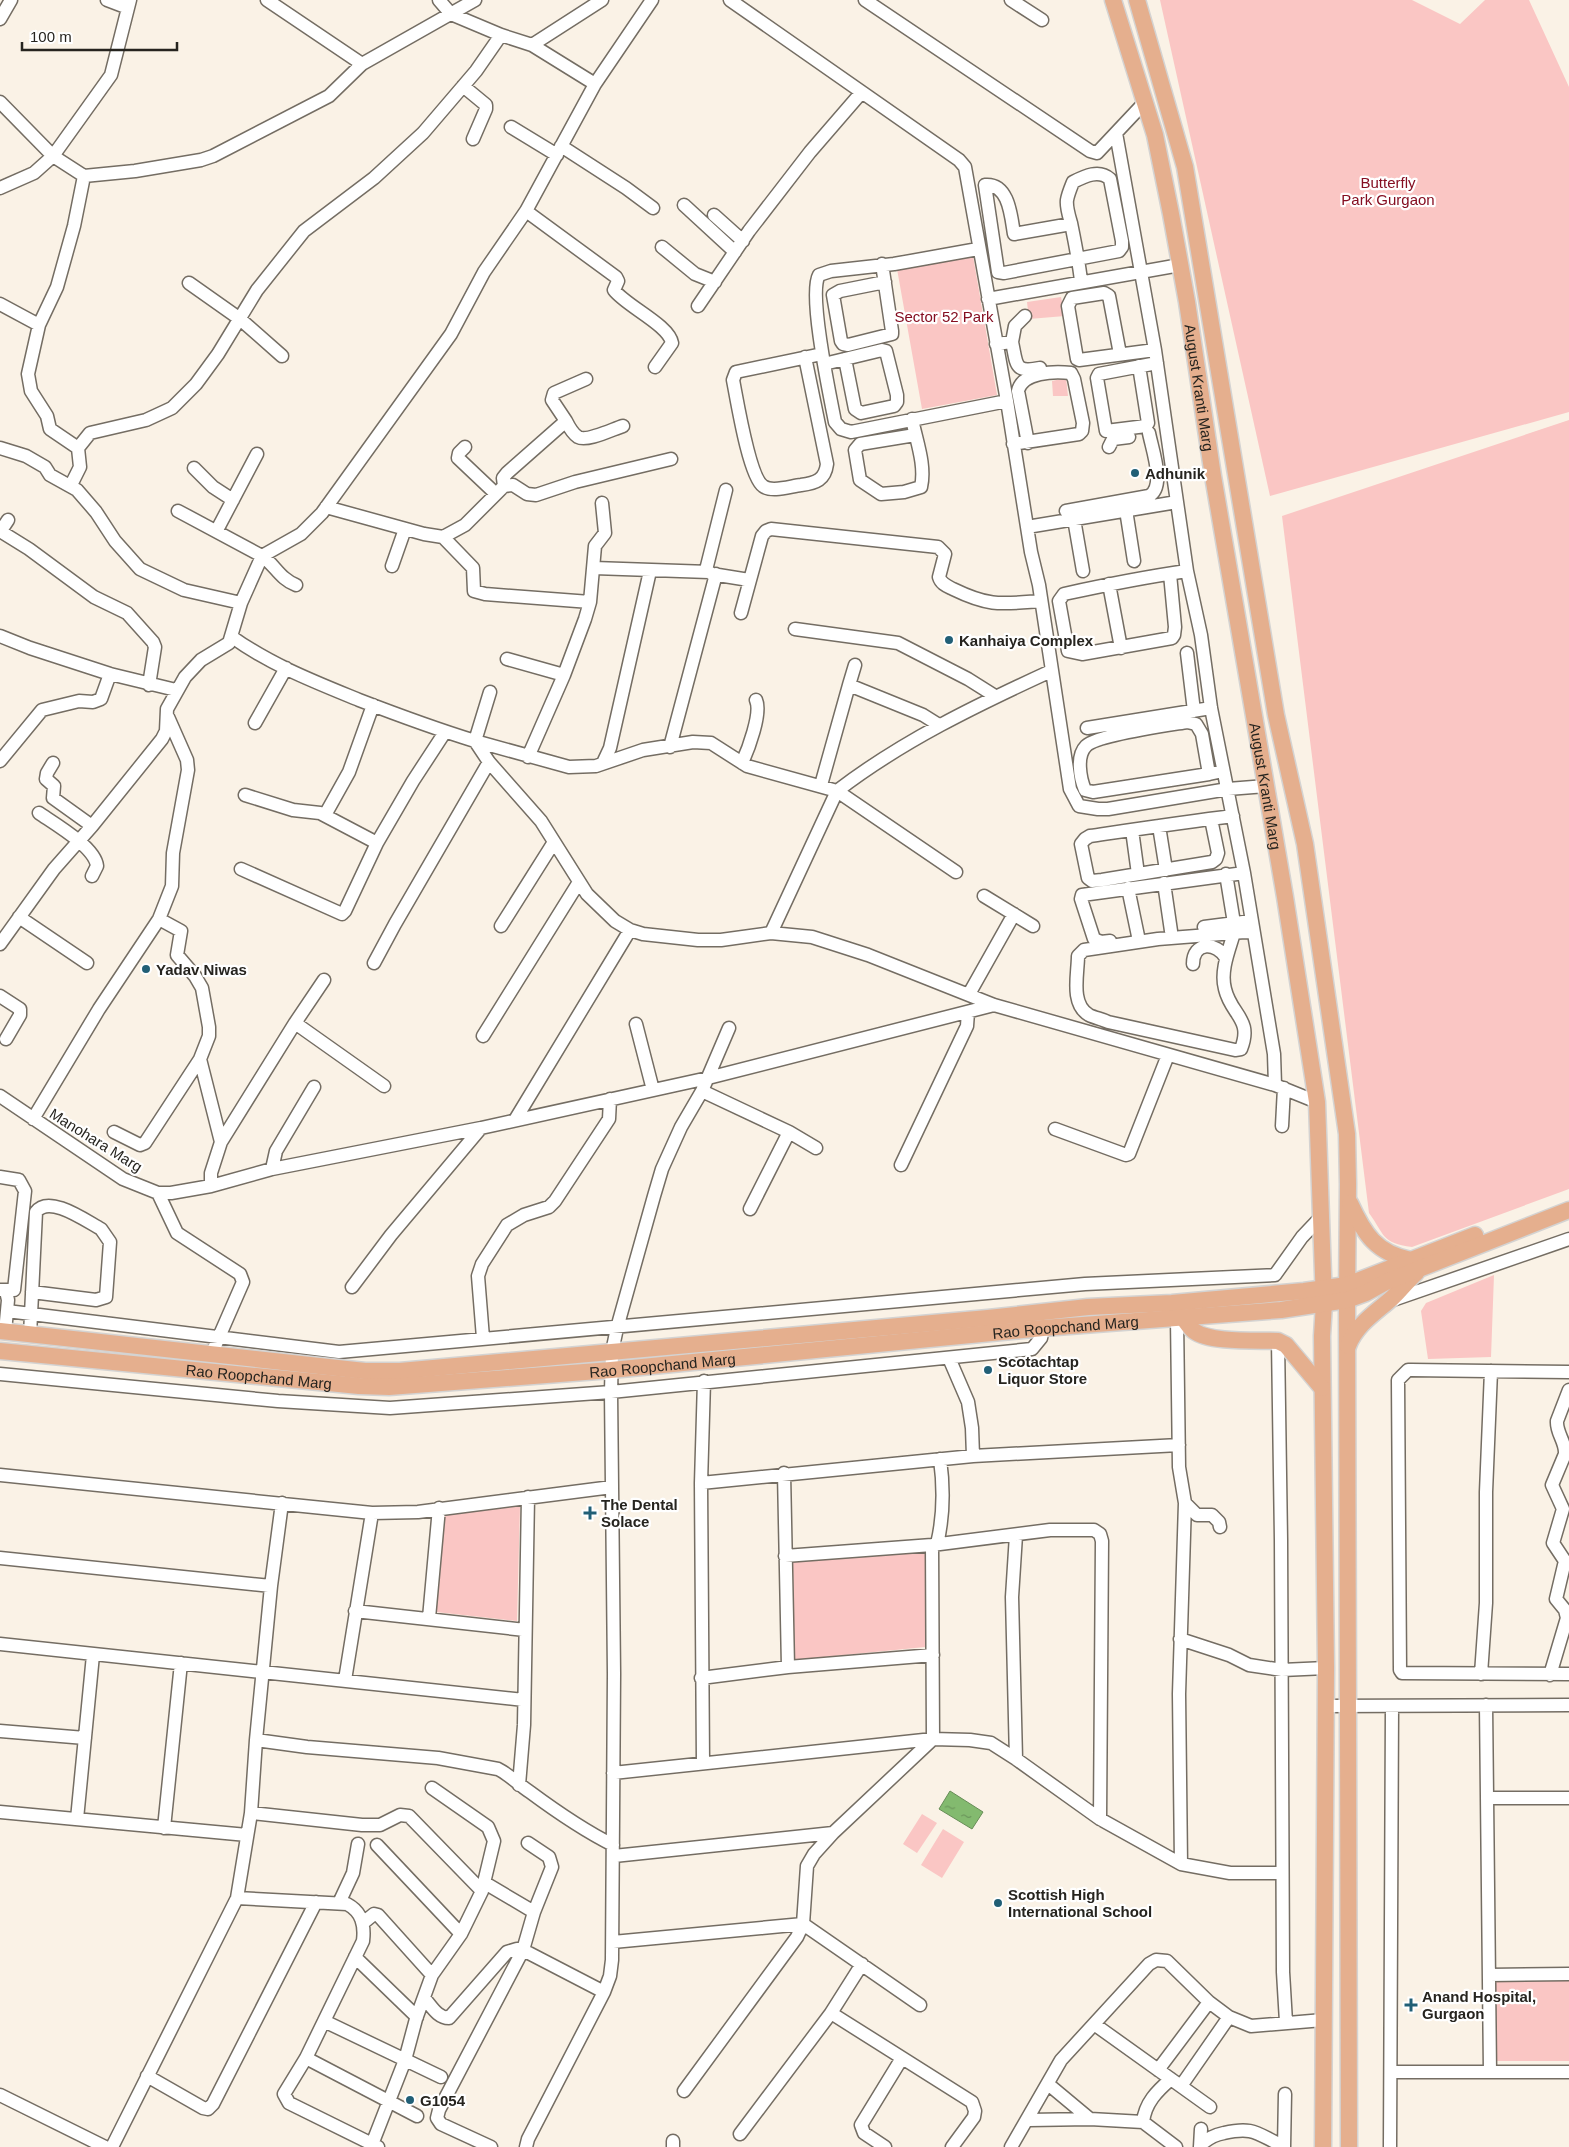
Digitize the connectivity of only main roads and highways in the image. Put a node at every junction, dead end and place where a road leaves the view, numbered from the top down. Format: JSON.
{"nodes":[{"id":1,"x":1114,"y":0,"type":"edge"},
{"id":2,"x":1137,"y":0,"type":"edge"},
{"id":3,"x":1246,"y":529,"type":"junction"},
{"id":4,"x":1222,"y":532,"type":"junction"},
{"id":5,"x":1305,"y":844,"type":"junction"},
{"id":6,"x":1276,"y":847,"type":"junction"},
{"id":7,"x":1312,"y":894,"type":"junction"},
{"id":8,"x":1285,"y":897,"type":"junction"},
{"id":9,"x":1348,"y":1199,"type":"junction"},
{"id":10,"x":1569,"y":1200,"type":"edge"},
{"id":11,"x":1569,"y":1210,"type":"edge"},
{"id":12,"x":1416,"y":1264,"type":"junction"},
{"id":13,"x":1347,"y":1292,"type":"junction"},
{"id":14,"x":1324,"y":1296,"type":"junction"},
{"id":15,"x":1181,"y":1319,"type":"junction"},
{"id":16,"x":2,"y":1332,"type":"edge"},
{"id":17,"x":1347,"y":1348,"type":"junction"},
{"id":18,"x":0,"y":1351,"type":"edge"},
{"id":19,"x":1322,"y":1388,"type":"junction"},
{"id":20,"x":1322,"y":2147,"type":"edge"},
{"id":21,"x":1348,"y":2147,"type":"edge"}],
"edges":[{"from":1,"to":4,"type":"main road","name":"August Kranti Marg"},
{"from":2,"to":3,"type":"main road","name":"August Kranti Marg"},
{"from":3,"to":4,"type":"main road"},
{"from":3,"to":5,"type":"main road","name":"August Kranti Marg"},
{"from":4,"to":6,"type":"main road","name":"August Kranti Marg"},
{"from":5,"to":6,"type":"main road"},
{"from":5,"to":7,"type":"main road","name":"August Kranti Marg"},
{"from":6,"to":8,"type":"main road","name":"August Kranti Marg"},
{"from":7,"to":8,"type":"main road"},
{"from":7,"to":9,"type":"main road","name":"August Kranti Marg"},
{"from":8,"to":14,"type":"main road","name":"August Kranti Marg"},
{"from":9,"to":12,"type":"main road"},
{"from":9,"to":13,"type":"main road","name":"August Kranti Marg"},
{"from":10,"to":12,"type":"main road"},
{"from":11,"to":12,"type":"main road"},
{"from":12,"to":13,"type":"main road"},
{"from":12,"to":17,"type":"main road"},
{"from":13,"to":14,"type":"main road"},
{"from":13,"to":17,"type":"main road","name":"August Kranti Marg"},
{"from":14,"to":15,"type":"main road","name":"Rao Roopchand Marg"},
{"from":14,"to":16,"type":"main road","name":"Rao Roopchand Marg"},
{"from":14,"to":19,"type":"main road","name":"August Kranti Marg"},
{"from":15,"to":18,"type":"main road","name":"Rao Roopchand Marg"},
{"from":15,"to":19,"type":"main road"},
{"from":17,"to":21,"type":"main road","name":"August Kranti Marg"},
{"from":19,"to":20,"type":"main road","name":"August Kranti Marg"}]}
